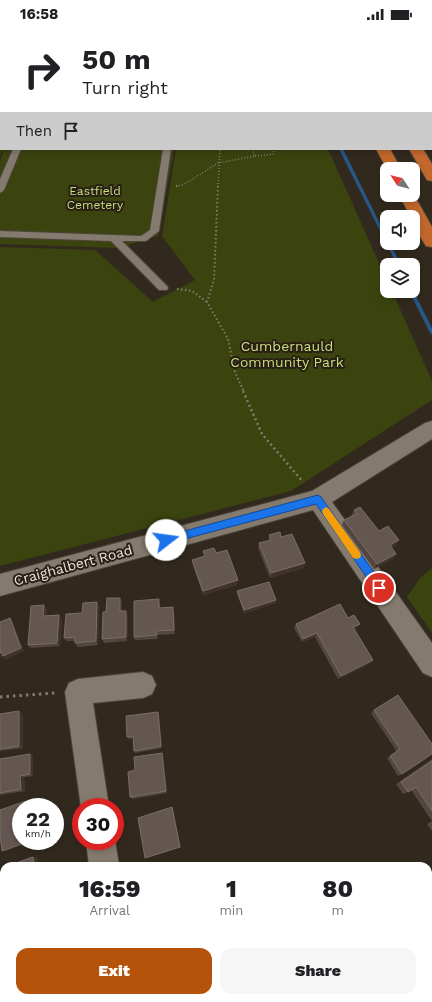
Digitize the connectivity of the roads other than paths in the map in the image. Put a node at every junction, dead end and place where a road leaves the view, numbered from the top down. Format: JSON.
{"nodes":[{"id":1,"x":17,"y":150,"type":"edge"},
{"id":2,"x":167,"y":150,"type":"edge"},
{"id":3,"x":384,"y":150,"type":"edge"},
{"id":4,"x":417,"y":150,"type":"edge"},
{"id":5,"x":390,"y":162,"type":"edge"},
{"id":6,"x":432,"y":177,"type":"edge"},
{"id":7,"x":0,"y":190,"type":"edge"},
{"id":8,"x":411,"y":202,"type":"edge"},
{"id":9,"x":0,"y":234,"type":"edge"},
{"id":10,"x":114,"y":238,"type":"junction"},
{"id":11,"x":432,"y":242,"type":"edge"},
{"id":12,"x":163,"y":288,"type":"road end"},
{"id":13,"x":432,"y":429,"type":"edge"},
{"id":14,"x":318,"y":499,"type":"junction"},
{"id":15,"x":0,"y":585,"type":"edge"},
{"id":16,"x":432,"y":664,"type":"edge"},
{"id":17,"x":143,"y":686,"type":"dead end"},
{"id":18,"x":94,"y":798,"type":"edge"},
{"id":19,"x":101,"y":850,"type":"edge"},
{"id":20,"x":103,"y":862,"type":"edge"}],
"edges":[{"from":1,"to":7,"type":"lane"},
{"from":2,"to":10,"type":"lane"},
{"from":3,"to":5,"type":"highway"},
{"from":4,"to":6,"type":"highway"},
{"from":8,"to":11,"type":"highway"},
{"from":9,"to":10,"type":"lane"},
{"from":10,"to":12,"type":"lane"},
{"from":13,"to":14,"type":"street","name":"Craighalbert Road"},
{"from":14,"to":15,"type":"street","name":"Craighalbert Road"},
{"from":14,"to":16,"type":"street"},
{"from":17,"to":18,"type":"street"},
{"from":19,"to":20,"type":"street"}]}
